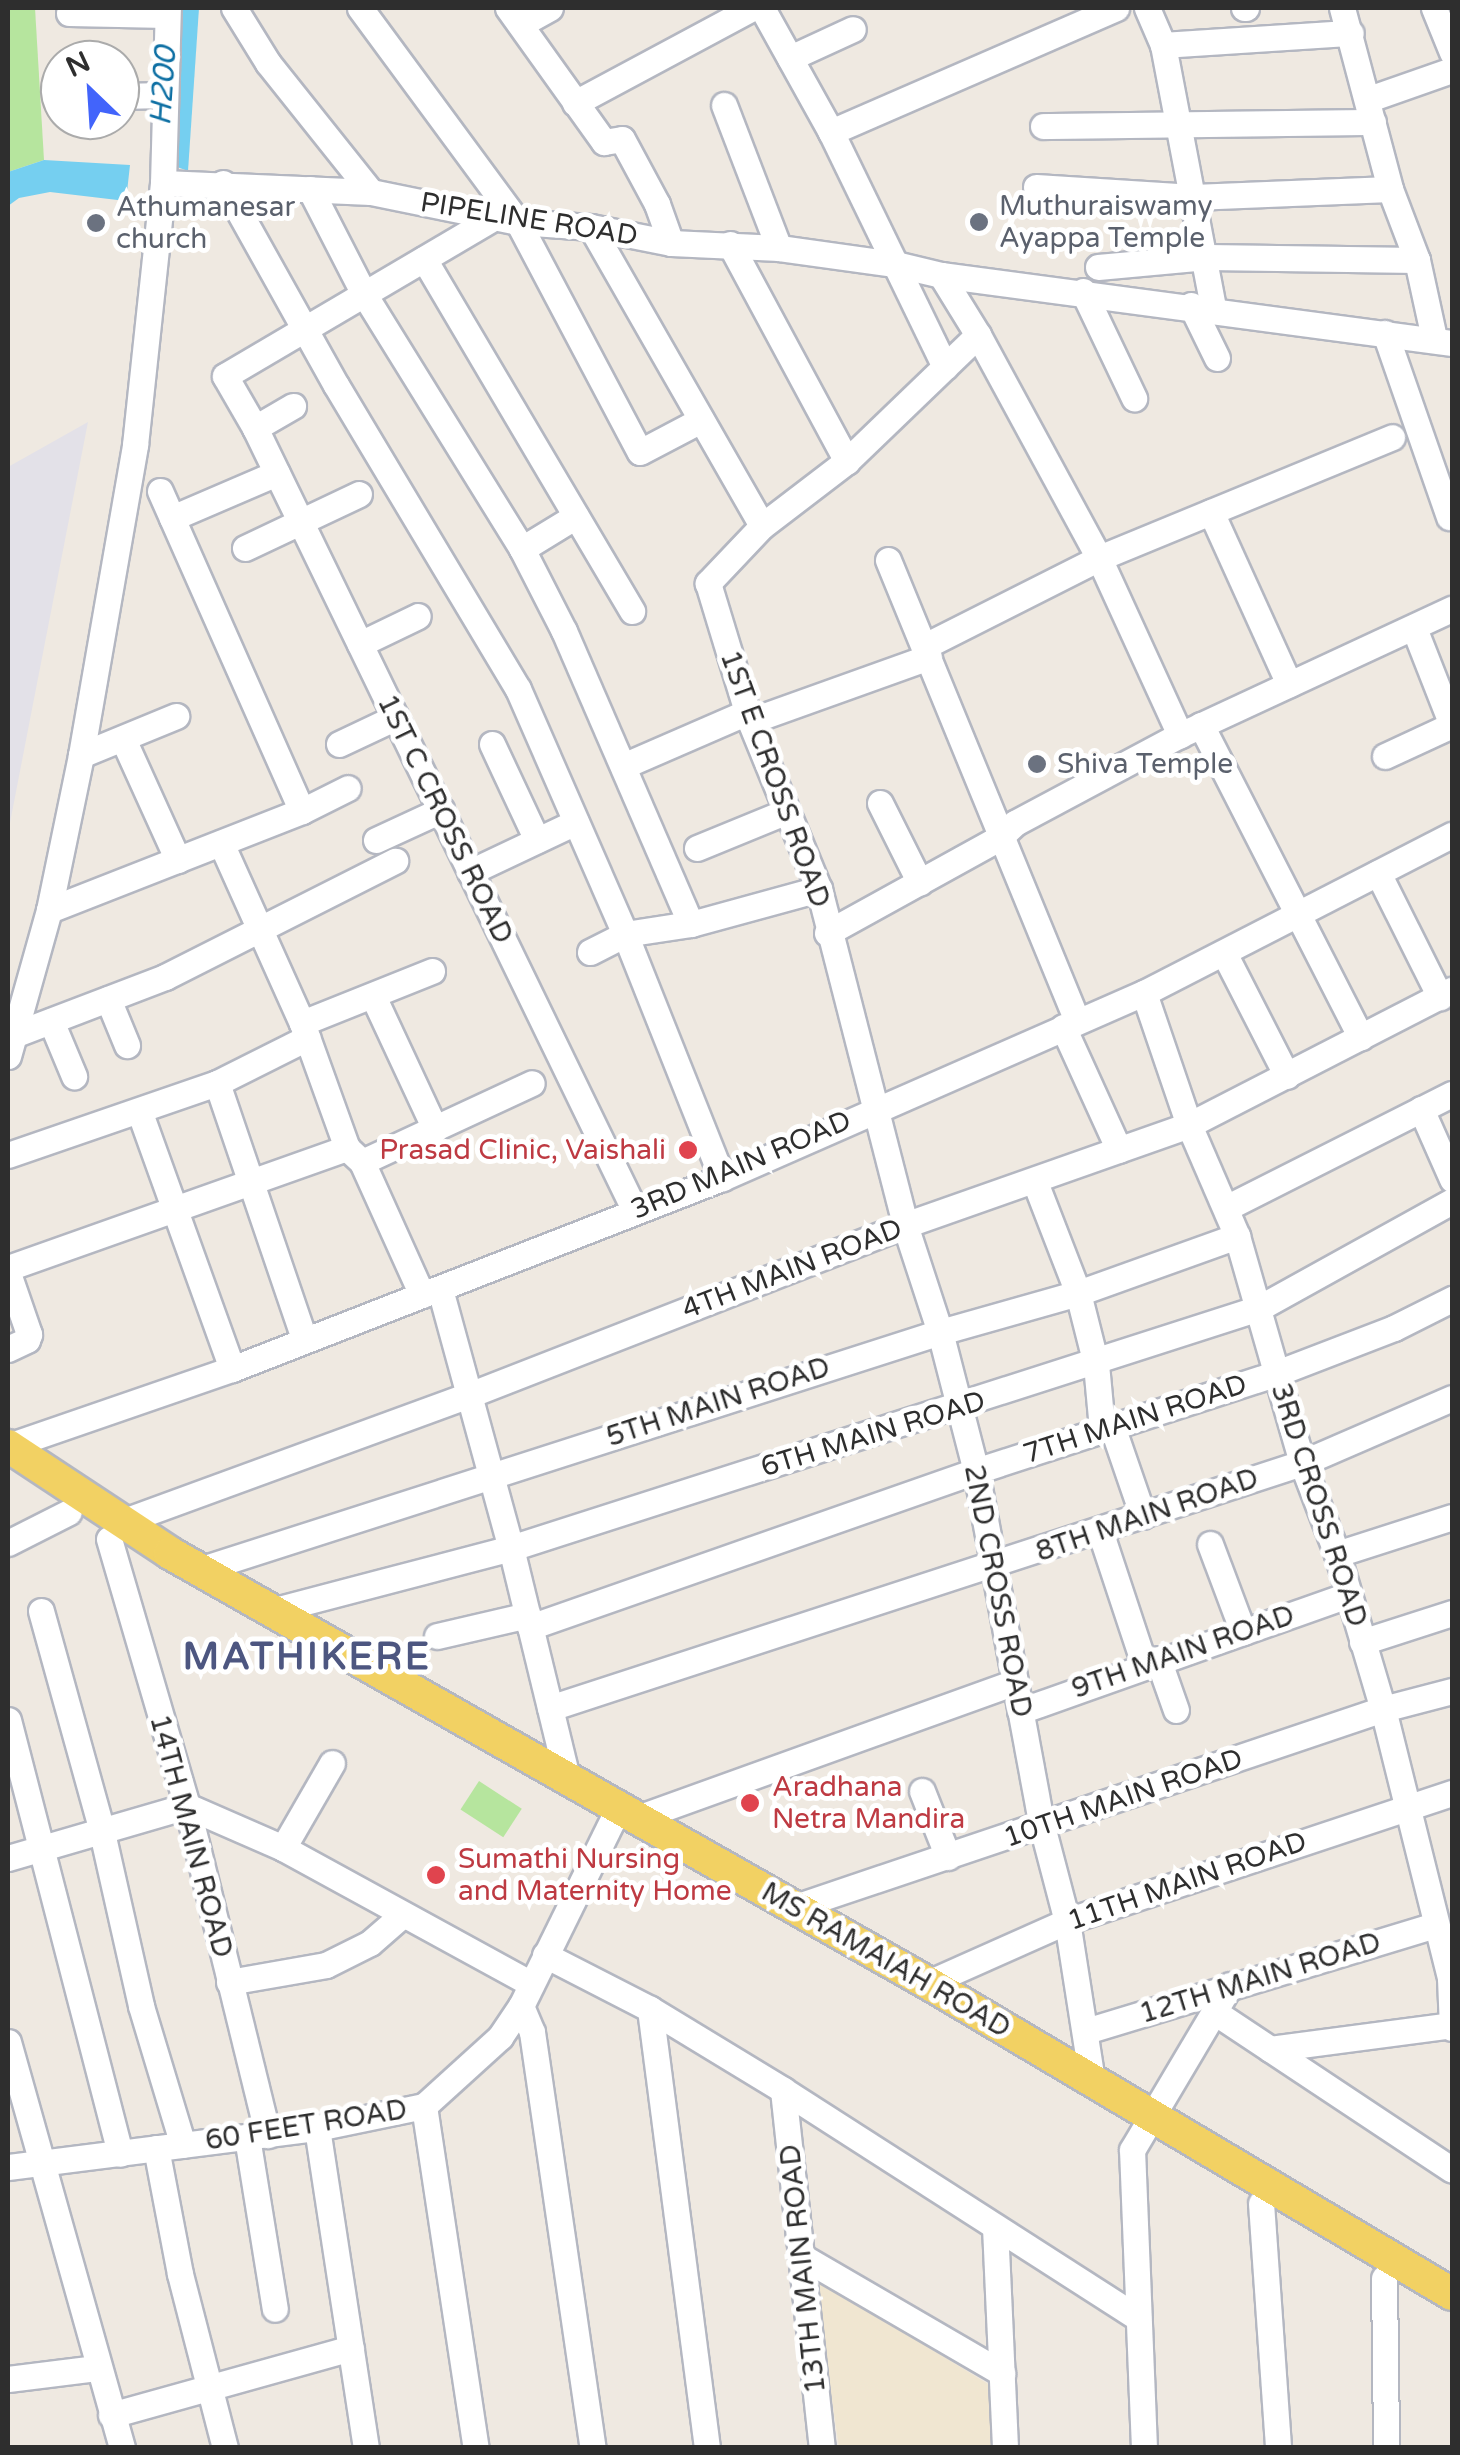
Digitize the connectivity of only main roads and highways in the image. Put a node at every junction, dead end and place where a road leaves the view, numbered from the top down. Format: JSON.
{"nodes":[{"id":1,"x":8,"y":1446,"type":"edge"},
{"id":2,"x":8,"y":1469,"type":"edge"},
{"id":3,"x":114,"y":1531,"type":"junction"},
{"id":4,"x":622,"y":1817,"type":"junction"},
{"id":5,"x":1145,"y":2126,"type":"junction"},
{"id":6,"x":1452,"y":2294,"type":"edge"},
{"id":7,"x":1452,"y":2315,"type":"edge"}],
"edges":[{"from":1,"to":3,"type":"main road","name":"MS RAMAIAH ROAD"},
{"from":2,"to":3,"type":"main road","name":"MS RAMAIAH ROAD"},
{"from":3,"to":4,"type":"main road","name":"MS RAMAIAH ROAD"},
{"from":3,"to":4,"type":"main road","name":"MS RAMAIAH ROAD"},
{"from":4,"to":5,"type":"main road","name":"MS RAMAIAH ROAD"},
{"from":4,"to":5,"type":"main road","name":"MS RAMAIAH ROAD"},
{"from":5,"to":6,"type":"main road","name":"MS RAMAIAH ROAD"},
{"from":5,"to":7,"type":"main road","name":"MS RAMAIAH ROAD"}]}
